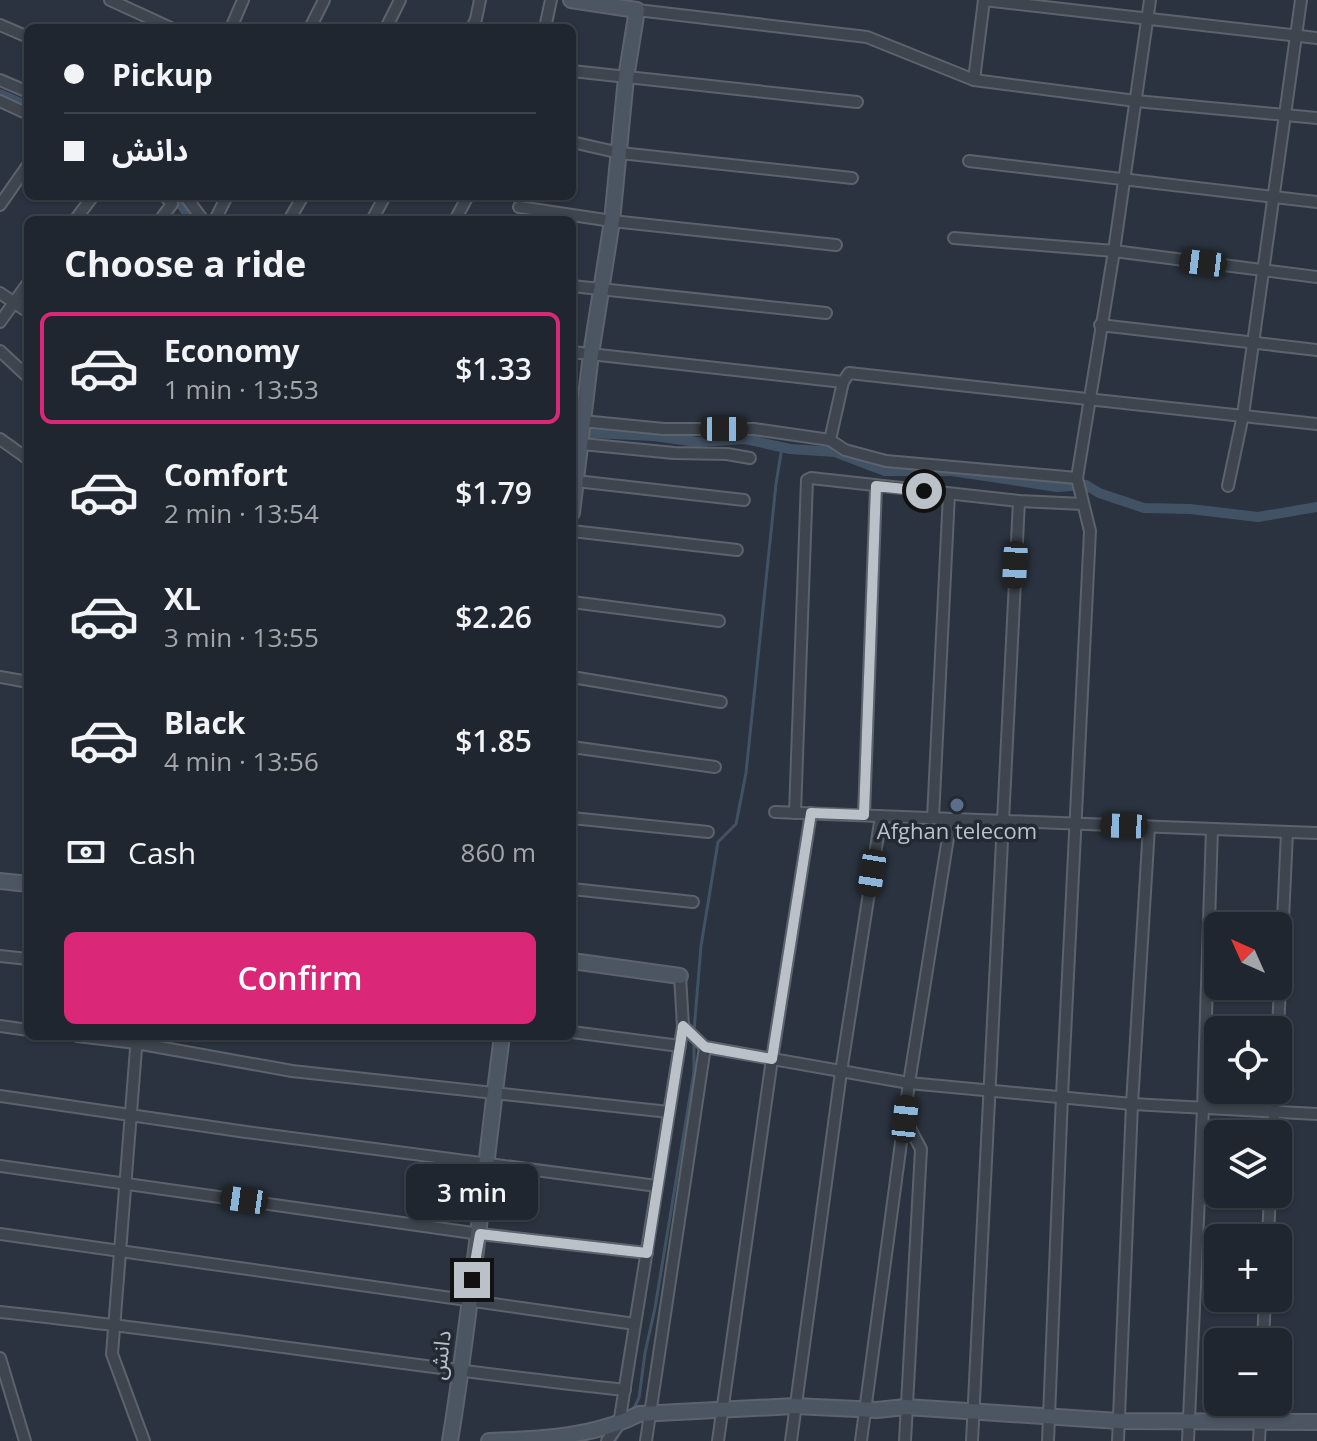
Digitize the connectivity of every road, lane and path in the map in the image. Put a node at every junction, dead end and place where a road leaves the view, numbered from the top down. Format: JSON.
{"nodes":[{"id":1,"x":110,"y":0,"type":"edge"},
{"id":2,"x":243,"y":0,"type":"edge"},
{"id":3,"x":324,"y":0,"type":"edge"},
{"id":4,"x":400,"y":0,"type":"edge"},
{"id":5,"x":480,"y":0,"type":"edge"},
{"id":6,"x":551,"y":0,"type":"edge"},
{"id":7,"x":571,"y":0,"type":"edge"},
{"id":8,"x":984,"y":0,"type":"edge"},
{"id":9,"x":1150,"y":0,"type":"edge"},
{"id":10,"x":1301,"y":0,"type":"edge"},
{"id":11,"x":638,"y":5,"type":"edge"},
{"id":12,"x":1147,"y":17,"type":"junction"},
{"id":13,"x":162,"y":24,"type":"edge"},
{"id":14,"x":233,"y":24,"type":"edge"},
{"id":15,"x":312,"y":24,"type":"edge"},
{"id":16,"x":388,"y":24,"type":"edge"},
{"id":17,"x":473,"y":24,"type":"edge"},
{"id":18,"x":546,"y":24,"type":"edge"},
{"id":19,"x":0,"y":25,"type":"edge"},
{"id":20,"x":24,"y":35,"type":"edge"},
{"id":21,"x":1295,"y":36,"type":"junction"},
{"id":22,"x":1317,"y":38,"type":"edge"},
{"id":23,"x":576,"y":72,"type":"edge"},
{"id":24,"x":626,"y":78,"type":"junction"},
{"id":25,"x":0,"y":80,"type":"edge"},
{"id":26,"x":974,"y":80,"type":"junction"},
{"id":27,"x":24,"y":90,"type":"edge"},
{"id":28,"x":0,"y":101,"type":"edge"},
{"id":29,"x":1136,"y":101,"type":"junction"},
{"id":30,"x":857,"y":102,"type":"dead end"},
{"id":31,"x":24,"y":112,"type":"edge"},
{"id":32,"x":1284,"y":115,"type":"junction"},
{"id":33,"x":1317,"y":118,"type":"edge"},
{"id":34,"x":576,"y":143,"type":"edge"},
{"id":35,"x":620,"y":153,"type":"junction"},
{"id":36,"x":969,"y":161,"type":"dead end"},
{"id":37,"x":24,"y":171,"type":"edge"},
{"id":38,"x":852,"y":178,"type":"dead end"},
{"id":39,"x":1122,"y":179,"type":"junction"},
{"id":40,"x":1272,"y":197,"type":"junction"},
{"id":41,"x":168,"y":200,"type":"edge"},
{"id":42,"x":1317,"y":202,"type":"edge"},
{"id":43,"x":0,"y":205,"type":"edge"},
{"id":44,"x":519,"y":207,"type":"dead end"},
{"id":45,"x":163,"y":216,"type":"edge"},
{"id":46,"x":612,"y":221,"type":"junction"},
{"id":47,"x":954,"y":238,"type":"dead end"},
{"id":48,"x":836,"y":245,"type":"dead end"},
{"id":49,"x":1114,"y":251,"type":"junction"},
{"id":50,"x":1263,"y":270,"type":"junction"},
{"id":51,"x":1317,"y":277,"type":"edge"},
{"id":52,"x":576,"y":287,"type":"edge"},
{"id":53,"x":24,"y":288,"type":"edge"},
{"id":54,"x":602,"y":290,"type":"junction"},
{"id":55,"x":0,"y":293,"type":"edge"},
{"id":56,"x":13,"y":302,"type":"junction"},
{"id":57,"x":24,"y":309,"type":"edge"},
{"id":58,"x":826,"y":313,"type":"dead end"},
{"id":59,"x":0,"y":322,"type":"edge"},
{"id":60,"x":1100,"y":325,"type":"junction"},
{"id":61,"x":1252,"y":343,"type":"junction"},
{"id":62,"x":1317,"y":350,"type":"edge"},
{"id":63,"x":0,"y":351,"type":"edge"},
{"id":64,"x":576,"y":352,"type":"edge"},
{"id":65,"x":591,"y":354,"type":"junction"},
{"id":66,"x":24,"y":373,"type":"edge"},
{"id":67,"x":843,"y":382,"type":"junction"},
{"id":68,"x":1091,"y":398,"type":"junction"},
{"id":69,"x":1243,"y":415,"type":"junction"},
{"id":70,"x":577,"y":420,"type":"edge"},
{"id":71,"x":1317,"y":424,"type":"edge"},
{"id":72,"x":0,"y":439,"type":"edge"},
{"id":73,"x":830,"y":440,"type":"junction"},
{"id":74,"x":576,"y":443,"type":"edge"},
{"id":75,"x":24,"y":456,"type":"edge"},
{"id":76,"x":750,"y":458,"type":"dead end"},
{"id":77,"x":1077,"y":478,"type":"junction"},
{"id":78,"x":576,"y":481,"type":"edge"},
{"id":79,"x":876,"y":486,"type":"junction"},
{"id":80,"x":1228,"y":486,"type":"dead end"},
{"id":81,"x":949,"y":494,"type":"junction"},
{"id":82,"x":744,"y":500,"type":"dead end"},
{"id":83,"x":1019,"y":501,"type":"junction"},
{"id":84,"x":1083,"y":504,"type":"junction"},
{"id":85,"x":576,"y":531,"type":"edge"},
{"id":86,"x":737,"y":550,"type":"dead end"},
{"id":87,"x":576,"y":603,"type":"edge"},
{"id":88,"x":719,"y":621,"type":"dead end"},
{"id":89,"x":0,"y":677,"type":"edge"},
{"id":90,"x":576,"y":678,"type":"edge"},
{"id":91,"x":24,"y":681,"type":"edge"},
{"id":92,"x":721,"y":702,"type":"dead end"},
{"id":93,"x":576,"y":748,"type":"edge"},
{"id":94,"x":715,"y":767,"type":"dead end"},
{"id":95,"x":775,"y":812,"type":"dead end"},
{"id":96,"x":795,"y":813,"type":"junction"},
{"id":97,"x":811,"y":813,"type":"junction"},
{"id":98,"x":864,"y":815,"type":"junction"},
{"id":99,"x":881,"y":816,"type":"junction"},
{"id":100,"x":576,"y":818,"type":"edge"},
{"id":101,"x":933,"y":818,"type":"junction"},
{"id":102,"x":951,"y":819,"type":"junction"},
{"id":103,"x":1002,"y":821,"type":"junction"},
{"id":104,"x":1075,"y":824,"type":"junction"},
{"id":105,"x":1149,"y":827,"type":"junction"},
{"id":106,"x":1212,"y":829,"type":"junction"},
{"id":107,"x":708,"y":832,"type":"dead end"},
{"id":108,"x":1287,"y":832,"type":"junction"},
{"id":109,"x":1317,"y":833,"type":"edge"},
{"id":110,"x":0,"y":881,"type":"edge"},
{"id":111,"x":24,"y":884,"type":"edge"},
{"id":112,"x":576,"y":889,"type":"edge"},
{"id":113,"x":693,"y":902,"type":"dead end"},
{"id":114,"x":0,"y":956,"type":"edge"},
{"id":115,"x":24,"y":959,"type":"edge"},
{"id":116,"x":576,"y":962,"type":"edge"},
{"id":117,"x":680,"y":976,"type":"joint"},
{"id":118,"x":1279,"y":1016,"type":"edge"},
{"id":119,"x":0,"y":1026,"type":"edge"},
{"id":120,"x":683,"y":1026,"type":"junction"},
{"id":121,"x":24,"y":1029,"type":"edge"},
{"id":122,"x":576,"y":1033,"type":"edge"},
{"id":123,"x":136,"y":1040,"type":"edge"},
{"id":124,"x":502,"y":1040,"type":"edge"},
{"id":125,"x":680,"y":1046,"type":"junction"},
{"id":126,"x":705,"y":1047,"type":"junction"},
{"id":127,"x":772,"y":1059,"type":"junction"},
{"id":128,"x":841,"y":1072,"type":"junction"},
{"id":129,"x":909,"y":1083,"type":"junction"},
{"id":130,"x":991,"y":1090,"type":"junction"},
{"id":131,"x":495,"y":1092,"type":"junction"},
{"id":132,"x":0,"y":1096,"type":"edge"},
{"id":133,"x":1062,"y":1096,"type":"junction"},
{"id":134,"x":1132,"y":1104,"type":"junction"},
{"id":135,"x":1274,"y":1104,"type":"edge"},
{"id":136,"x":1203,"y":1108,"type":"junction"},
{"id":137,"x":669,"y":1112,"type":"junction"},
{"id":138,"x":1274,"y":1112,"type":"junction"},
{"id":139,"x":1317,"y":1114,"type":"edge"},
{"id":140,"x":131,"y":1115,"type":"junction"},
{"id":141,"x":905,"y":1119,"type":"junction"},
{"id":142,"x":1274,"y":1120,"type":"edge"},
{"id":143,"x":488,"y":1164,"type":"junction"},
{"id":144,"x":0,"y":1166,"type":"edge"},
{"id":145,"x":125,"y":1183,"type":"junction"},
{"id":146,"x":657,"y":1186,"type":"junction"},
{"id":147,"x":0,"y":1234,"type":"edge"},
{"id":148,"x":480,"y":1234,"type":"junction"},
{"id":149,"x":120,"y":1251,"type":"junction"},
{"id":150,"x":647,"y":1253,"type":"junction"},
{"id":151,"x":468,"y":1302,"type":"junction"},
{"id":152,"x":0,"y":1312,"type":"edge"},
{"id":153,"x":115,"y":1324,"type":"junction"},
{"id":154,"x":635,"y":1324,"type":"junction"},
{"id":155,"x":0,"y":1358,"type":"edge"},
{"id":156,"x":461,"y":1372,"type":"junction"},
{"id":157,"x":625,"y":1390,"type":"junction"},
{"id":158,"x":795,"y":1406,"type":"junction"},
{"id":159,"x":906,"y":1407,"type":"junction"},
{"id":160,"x":866,"y":1409,"type":"junction"},
{"id":161,"x":723,"y":1410,"type":"junction"},
{"id":162,"x":973,"y":1412,"type":"junction"},
{"id":163,"x":644,"y":1414,"type":"junction"},
{"id":164,"x":1049,"y":1416,"type":"junction"},
{"id":165,"x":1260,"y":1416,"type":"edge"},
{"id":166,"x":1119,"y":1421,"type":"junction"},
{"id":167,"x":1189,"y":1422,"type":"junction"},
{"id":168,"x":1260,"y":1422,"type":"junction"},
{"id":169,"x":1317,"y":1422,"type":"edge"},
{"id":170,"x":619,"y":1424,"type":"junction"},
{"id":171,"x":25,"y":1441,"type":"edge"},
{"id":172,"x":144,"y":1441,"type":"edge"},
{"id":173,"x":450,"y":1441,"type":"edge"},
{"id":174,"x":489,"y":1441,"type":"edge"},
{"id":175,"x":607,"y":1441,"type":"edge"},
{"id":176,"x":646,"y":1441,"type":"edge"},
{"id":177,"x":718,"y":1441,"type":"edge"},
{"id":178,"x":791,"y":1441,"type":"edge"},
{"id":179,"x":861,"y":1441,"type":"edge"},
{"id":180,"x":905,"y":1441,"type":"edge"},
{"id":181,"x":972,"y":1441,"type":"edge"},
{"id":182,"x":1048,"y":1441,"type":"edge"},
{"id":183,"x":1118,"y":1441,"type":"edge"},
{"id":184,"x":1188,"y":1441,"type":"edge"},
{"id":185,"x":1259,"y":1441,"type":"edge"}],
"edges":[{"from":1,"to":13,"type":"street"},
{"from":2,"to":14,"type":"street"},
{"from":3,"to":15,"type":"street"},
{"from":4,"to":16,"type":"street"},
{"from":5,"to":17,"type":"street"},
{"from":6,"to":18,"type":"street"},
{"from":7,"to":11,"type":"main road"},
{"from":8,"to":12,"type":"street"},
{"from":8,"to":26,"type":"street"},
{"from":9,"to":12,"type":"street"},
{"from":10,"to":21,"type":"street"},
{"from":11,"to":24,"type":"main road"},
{"from":11,"to":26,"type":"street"},
{"from":12,"to":21,"type":"street"},
{"from":12,"to":29,"type":"street"},
{"from":19,"to":20,"type":"street"},
{"from":21,"to":22,"type":"street"},
{"from":21,"to":32,"type":"street"},
{"from":23,"to":24,"type":"street"},
{"from":24,"to":30,"type":"street"},
{"from":24,"to":35,"type":"main road"},
{"from":25,"to":27,"type":"street"},
{"from":26,"to":29,"type":"street"},
{"from":28,"to":31,"type":"street"},
{"from":29,"to":32,"type":"street"},
{"from":29,"to":39,"type":"street"},
{"from":32,"to":33,"type":"street"},
{"from":32,"to":40,"type":"street"},
{"from":34,"to":35,"type":"street"},
{"from":35,"to":38,"type":"street"},
{"from":35,"to":46,"type":"main road"},
{"from":36,"to":39,"type":"street"},
{"from":37,"to":43,"type":"street"},
{"from":39,"to":40,"type":"street"},
{"from":39,"to":49,"type":"street"},
{"from":40,"to":42,"type":"street"},
{"from":40,"to":50,"type":"street"},
{"from":41,"to":45,"type":"street"},
{"from":44,"to":46,"type":"street"},
{"from":46,"to":48,"type":"street"},
{"from":46,"to":54,"type":"main road"},
{"from":47,"to":49,"type":"street"},
{"from":49,"to":50,"type":"street"},
{"from":49,"to":60,"type":"street"},
{"from":50,"to":51,"type":"street"},
{"from":50,"to":61,"type":"street"},
{"from":52,"to":54,"type":"street"},
{"from":53,"to":56,"type":"street"},
{"from":54,"to":58,"type":"street"},
{"from":54,"to":65,"type":"main road"},
{"from":55,"to":56,"type":"street"},
{"from":56,"to":57,"type":"street"},
{"from":56,"to":59,"type":"street"},
{"from":60,"to":61,"type":"street"},
{"from":60,"to":68,"type":"street"},
{"from":61,"to":62,"type":"street"},
{"from":61,"to":69,"type":"street"},
{"from":63,"to":66,"type":"street"},
{"from":64,"to":65,"type":"street"},
{"from":65,"to":67,"type":"street"},
{"from":65,"to":70,"type":"main road"},
{"from":67,"to":68,"type":"street"},
{"from":67,"to":73,"type":"street"},
{"from":68,"to":69,"type":"street"},
{"from":68,"to":77,"type":"street"},
{"from":69,"to":71,"type":"street"},
{"from":69,"to":80,"type":"street"},
{"from":70,"to":73,"type":"street"},
{"from":70,"to":74,"type":"main road"},
{"from":72,"to":75,"type":"street"},
{"from":73,"to":77,"type":"street"},
{"from":74,"to":76,"type":"street"},
{"from":77,"to":84,"type":"street"},
{"from":78,"to":82,"type":"street"},
{"from":79,"to":81,"type":"street"},
{"from":79,"to":96,"type":"street"},
{"from":79,"to":98,"type":"street"},
{"from":81,"to":83,"type":"street"},
{"from":81,"to":101,"type":"street"},
{"from":83,"to":84,"type":"street"},
{"from":83,"to":103,"type":"street"},
{"from":84,"to":104,"type":"street"},
{"from":85,"to":86,"type":"street"},
{"from":87,"to":88,"type":"street"},
{"from":89,"to":91,"type":"street"},
{"from":90,"to":92,"type":"street"},
{"from":93,"to":94,"type":"street"},
{"from":95,"to":96,"type":"street"},
{"from":96,"to":97,"type":"street"},
{"from":97,"to":98,"type":"street"},
{"from":97,"to":127,"type":"street"},
{"from":98,"to":99,"type":"street"},
{"from":99,"to":101,"type":"street"},
{"from":99,"to":128,"type":"street"},
{"from":100,"to":107,"type":"street"},
{"from":101,"to":102,"type":"street"},
{"from":102,"to":103,"type":"street"},
{"from":102,"to":129,"type":"street"},
{"from":103,"to":104,"type":"street"},
{"from":103,"to":130,"type":"street"},
{"from":104,"to":105,"type":"street"},
{"from":104,"to":133,"type":"street"},
{"from":105,"to":106,"type":"street"},
{"from":105,"to":134,"type":"street"},
{"from":106,"to":108,"type":"street"},
{"from":106,"to":136,"type":"street"},
{"from":108,"to":109,"type":"street"},
{"from":108,"to":118,"type":"street"},
{"from":110,"to":111,"type":"main road"},
{"from":112,"to":113,"type":"street"},
{"from":114,"to":115,"type":"street"},
{"from":116,"to":117,"type":"main road"},
{"from":117,"to":120,"type":"street"},
{"from":119,"to":121,"type":"street"},
{"from":120,"to":125,"type":"street"},
{"from":120,"to":126,"type":"street"},
{"from":122,"to":125,"type":"street"},
{"from":123,"to":131,"type":"street"},
{"from":123,"to":140,"type":"street"},
{"from":124,"to":131,"type":"main road","name":"دانش"},
{"from":125,"to":137,"type":"street"},
{"from":126,"to":127,"type":"street"},
{"from":126,"to":163,"type":"street"},
{"from":127,"to":128,"type":"street"},
{"from":127,"to":161,"type":"street"},
{"from":128,"to":129,"type":"street"},
{"from":128,"to":158,"type":"street"},
{"from":129,"to":130,"type":"street"},
{"from":129,"to":141,"type":"street"},
{"from":130,"to":133,"type":"street"},
{"from":130,"to":162,"type":"street"},
{"from":131,"to":137,"type":"street"},
{"from":131,"to":143,"type":"main road","name":"دانش"},
{"from":132,"to":140,"type":"street"},
{"from":133,"to":134,"type":"street"},
{"from":133,"to":164,"type":"street"},
{"from":134,"to":136,"type":"street"},
{"from":134,"to":166,"type":"street"},
{"from":135,"to":138,"type":"street"},
{"from":136,"to":138,"type":"street"},
{"from":136,"to":167,"type":"street"},
{"from":137,"to":146,"type":"street"},
{"from":138,"to":139,"type":"street"},
{"from":138,"to":142,"type":"street"},
{"from":140,"to":143,"type":"street"},
{"from":140,"to":145,"type":"street"},
{"from":141,"to":159,"type":"street"},
{"from":141,"to":160,"type":"street"},
{"from":143,"to":146,"type":"street"},
{"from":143,"to":148,"type":"main road","name":"دانش"},
{"from":144,"to":145,"type":"street"},
{"from":145,"to":148,"type":"street"},
{"from":145,"to":149,"type":"street"},
{"from":146,"to":150,"type":"street"},
{"from":147,"to":149,"type":"street"},
{"from":148,"to":150,"type":"street"},
{"from":148,"to":151,"type":"main road","name":"دانش"},
{"from":149,"to":151,"type":"street"},
{"from":149,"to":153,"type":"street"},
{"from":150,"to":154,"type":"street"},
{"from":151,"to":154,"type":"street"},
{"from":151,"to":156,"type":"main road","name":"دانش"},
{"from":152,"to":153,"type":"street"},
{"from":153,"to":156,"type":"street"},
{"from":153,"to":172,"type":"street"},
{"from":154,"to":157,"type":"street"},
{"from":155,"to":171,"type":"street"},
{"from":156,"to":157,"type":"street"},
{"from":156,"to":173,"type":"main road","name":"دانش"},
{"from":157,"to":170,"type":"street"},
{"from":158,"to":160,"type":"main road"},
{"from":158,"to":161,"type":"main road"},
{"from":158,"to":178,"type":"street"},
{"from":159,"to":160,"type":"main road"},
{"from":159,"to":162,"type":"main road"},
{"from":159,"to":180,"type":"street"},
{"from":160,"to":179,"type":"street"},
{"from":161,"to":163,"type":"main road"},
{"from":161,"to":177,"type":"street"},
{"from":162,"to":164,"type":"main road"},
{"from":162,"to":181,"type":"street"},
{"from":163,"to":170,"type":"main road"},
{"from":163,"to":176,"type":"street"},
{"from":164,"to":166,"type":"main road"},
{"from":164,"to":182,"type":"street"},
{"from":165,"to":168,"type":"street"},
{"from":166,"to":167,"type":"main road"},
{"from":166,"to":183,"type":"street"},
{"from":167,"to":168,"type":"main road"},
{"from":167,"to":184,"type":"street"},
{"from":168,"to":169,"type":"main road"},
{"from":168,"to":185,"type":"street"},
{"from":170,"to":174,"type":"main road"},
{"from":170,"to":175,"type":"street"}]}
